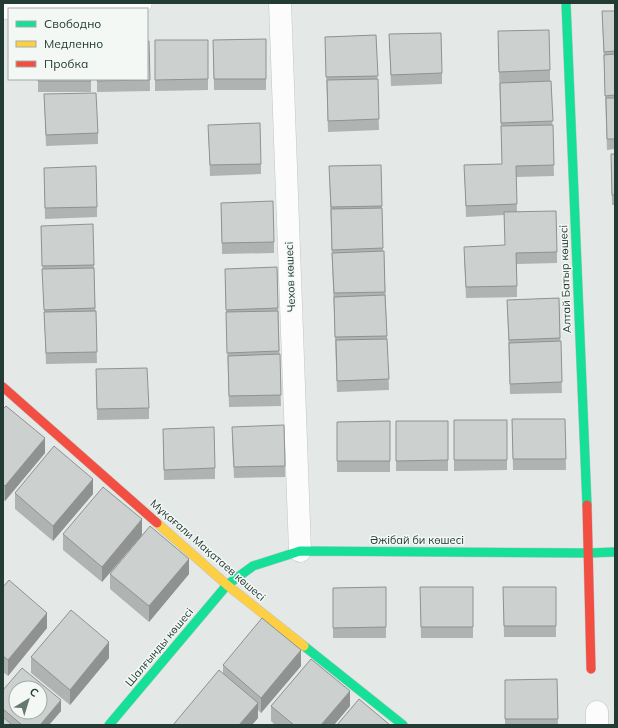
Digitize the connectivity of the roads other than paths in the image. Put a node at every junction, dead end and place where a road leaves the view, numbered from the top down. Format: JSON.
{"nodes":[{"id":1,"x":141,"y":3,"type":"edge"},
{"id":2,"x":280,"y":3,"type":"edge"},
{"id":3,"x":566,"y":3,"type":"edge"},
{"id":4,"x":3,"y":8,"type":"edge"},
{"id":5,"x":3,"y":387,"type":"edge"},
{"id":6,"x":300,"y":551,"type":"junction"},
{"id":7,"x":615,"y":552,"type":"edge"},
{"id":8,"x":589,"y":553,"type":"junction"},
{"id":9,"x":227,"y":584,"type":"junction"},
{"id":10,"x":591,"y":669,"type":"dead end"},
{"id":11,"x":109,"y":725,"type":"edge"},
{"id":12,"x":404,"y":725,"type":"edge"}],
"edges":[{"from":1,"to":4,"type":"street"},
{"from":2,"to":6,"type":"street","name":"Чехов көшесі"},
{"from":3,"to":8,"type":"street","name":"Алтай Батыр көшесі"},
{"from":5,"to":9,"type":"street","name":"Мұқағали Мақатаев көшесі"},
{"from":6,"to":8,"type":"street","name":"Әжібай би көшесі"},
{"from":6,"to":9,"type":"street","name":"Әжібай би көшесі"},
{"from":7,"to":8,"type":"street","name":"Әжібай би көшесі"},
{"from":8,"to":10,"type":"street","name":"Алтай Батыр көшесі"},
{"from":9,"to":11,"type":"street","name":"Шалғынды көшесі"},
{"from":9,"to":12,"type":"street","name":"Мұқағали Мақатаев көшесі"}]}
